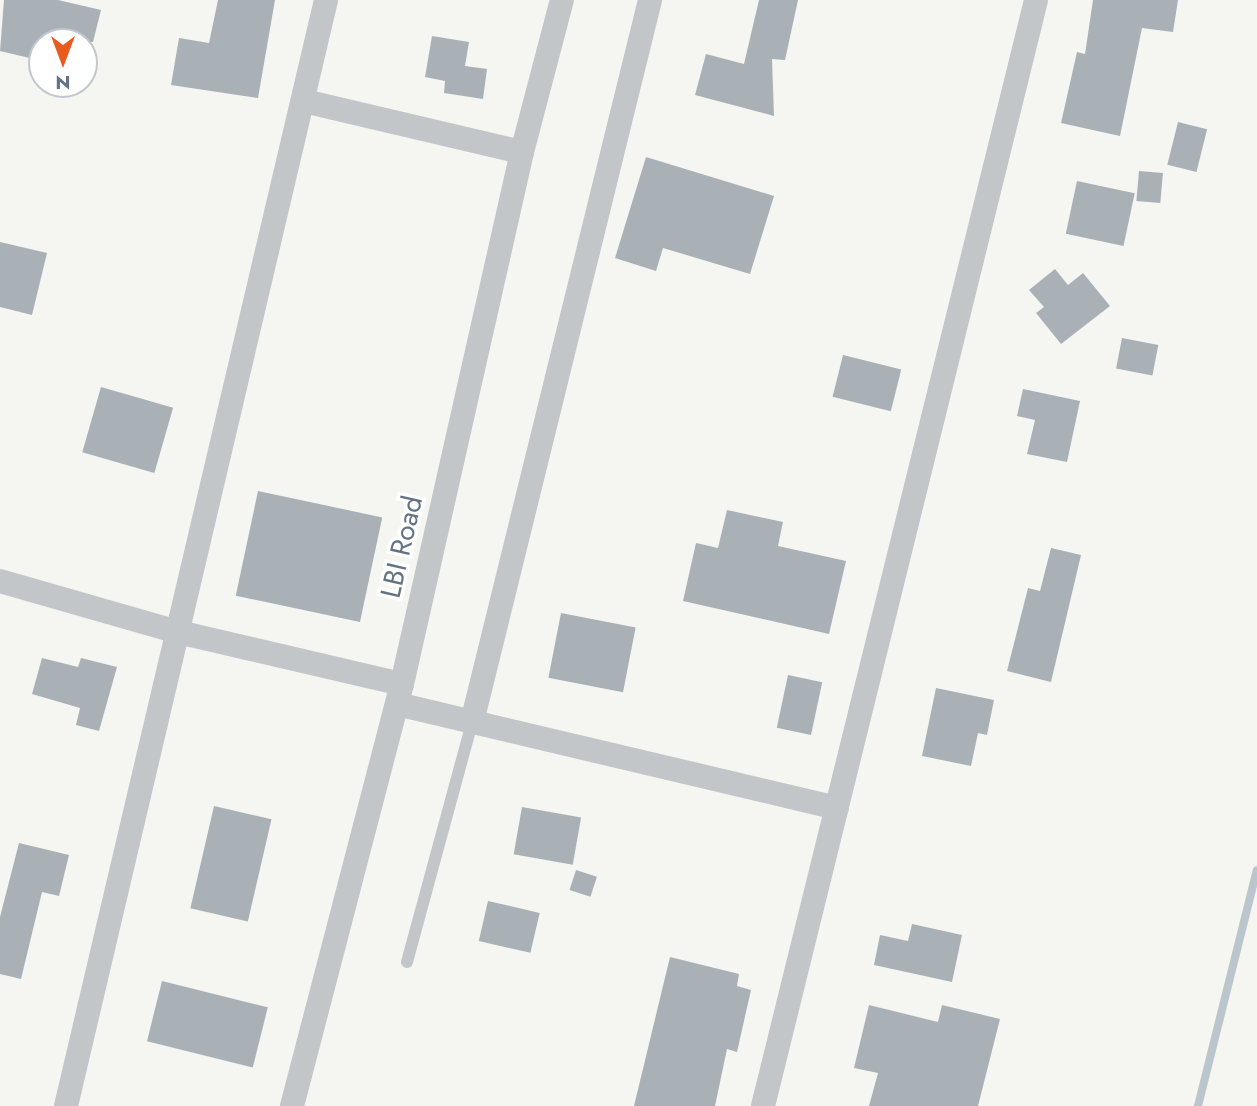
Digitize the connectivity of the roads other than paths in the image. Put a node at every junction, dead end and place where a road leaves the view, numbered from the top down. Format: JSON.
{"nodes":[{"id":1,"x":326,"y":0,"type":"edge"},
{"id":2,"x":562,"y":0,"type":"edge"},
{"id":3,"x":650,"y":0,"type":"edge"},
{"id":4,"x":1036,"y":0,"type":"edge"},
{"id":5,"x":303,"y":101,"type":"junction"},
{"id":6,"x":522,"y":152,"type":"junction"},
{"id":7,"x":0,"y":581,"type":"edge"},
{"id":8,"x":178,"y":632,"type":"junction"},
{"id":9,"x":399,"y":694,"type":"junction"},
{"id":10,"x":472,"y":722,"type":"junction"},
{"id":11,"x":836,"y":808,"type":"junction"},
{"id":12,"x":407,"y":962,"type":"dead end"},
{"id":13,"x":66,"y":1106,"type":"edge"},
{"id":14,"x":292,"y":1106,"type":"edge"},
{"id":15,"x":763,"y":1106,"type":"edge"}],
"edges":[{"from":1,"to":5,"type":"street"},
{"from":2,"to":6,"type":"street","name":"LBI Road"},
{"from":3,"to":10,"type":"street"},
{"from":4,"to":11,"type":"street"},
{"from":5,"to":6,"type":"street"},
{"from":5,"to":8,"type":"street"},
{"from":6,"to":9,"type":"street","name":"LBI Road"},
{"from":7,"to":8,"type":"street"},
{"from":8,"to":9,"type":"street"},
{"from":8,"to":13,"type":"street"},
{"from":9,"to":10,"type":"street"},
{"from":9,"to":14,"type":"street","name":"LBI Road"},
{"from":10,"to":11,"type":"street"},
{"from":10,"to":12,"type":"lane"},
{"from":11,"to":15,"type":"street"}]}
